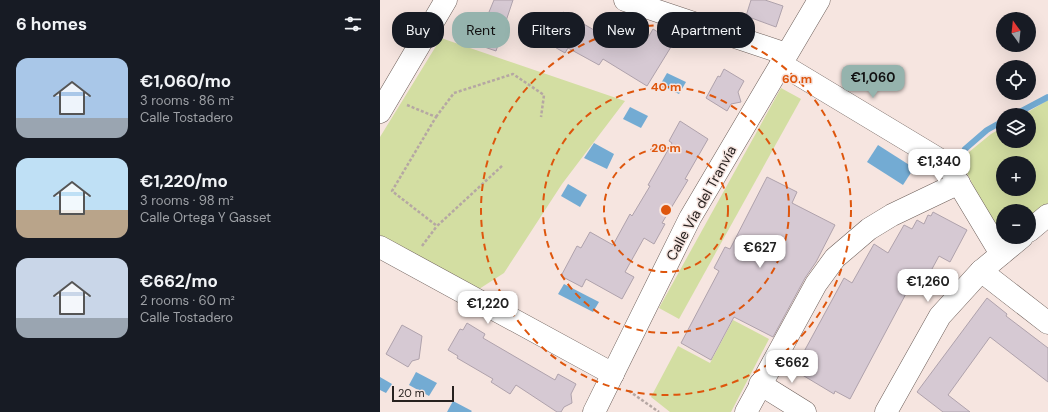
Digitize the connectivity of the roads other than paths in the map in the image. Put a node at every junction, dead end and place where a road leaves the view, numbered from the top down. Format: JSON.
{"nodes":[{"id":1,"x":446,"y":0,"type":"edge"},
{"id":2,"x":625,"y":0,"type":"edge"},
{"id":3,"x":819,"y":0,"type":"edge"},
{"id":4,"x":783,"y":59,"type":"junction"},
{"id":5,"x":384,"y":104,"type":"edge"},
{"id":6,"x":959,"y":183,"type":"junction"},
{"id":7,"x":1048,"y":215,"type":"edge"},
{"id":8,"x":1036,"y":225,"type":"edge"},
{"id":9,"x":1013,"y":244,"type":"edge"},
{"id":10,"x":380,"y":247,"type":"edge"},
{"id":11,"x":1001,"y":254,"type":"junction"},
{"id":12,"x":981,"y":271,"type":"junction"},
{"id":13,"x":1048,"y":323,"type":"edge"},
{"id":14,"x":612,"y":376,"type":"junction"},
{"id":15,"x":760,"y":384,"type":"junction"},
{"id":16,"x":594,"y":412,"type":"edge"},
{"id":17,"x":746,"y":412,"type":"edge"},
{"id":18,"x":805,"y":412,"type":"edge"},
{"id":19,"x":886,"y":412,"type":"edge"}],
"edges":[{"from":1,"to":5,"type":"street"},
{"from":2,"to":4,"type":"street"},
{"from":3,"to":4,"type":"street","name":"Calle Vía del Tranvía"},
{"from":4,"to":6,"type":"street"},
{"from":4,"to":14,"type":"street","name":"Calle Vía del Tranvía"},
{"from":6,"to":11,"type":"street"},
{"from":6,"to":15,"type":"street"},
{"from":7,"to":8,"type":"street"},
{"from":9,"to":11,"type":"street"},
{"from":10,"to":14,"type":"street"},
{"from":11,"to":12,"type":"street"},
{"from":12,"to":13,"type":"street"},
{"from":12,"to":19,"type":"street"},
{"from":14,"to":16,"type":"street","name":"Calle Vía del Tranvía"},
{"from":15,"to":17,"type":"street"},
{"from":15,"to":18,"type":"street"}]}
